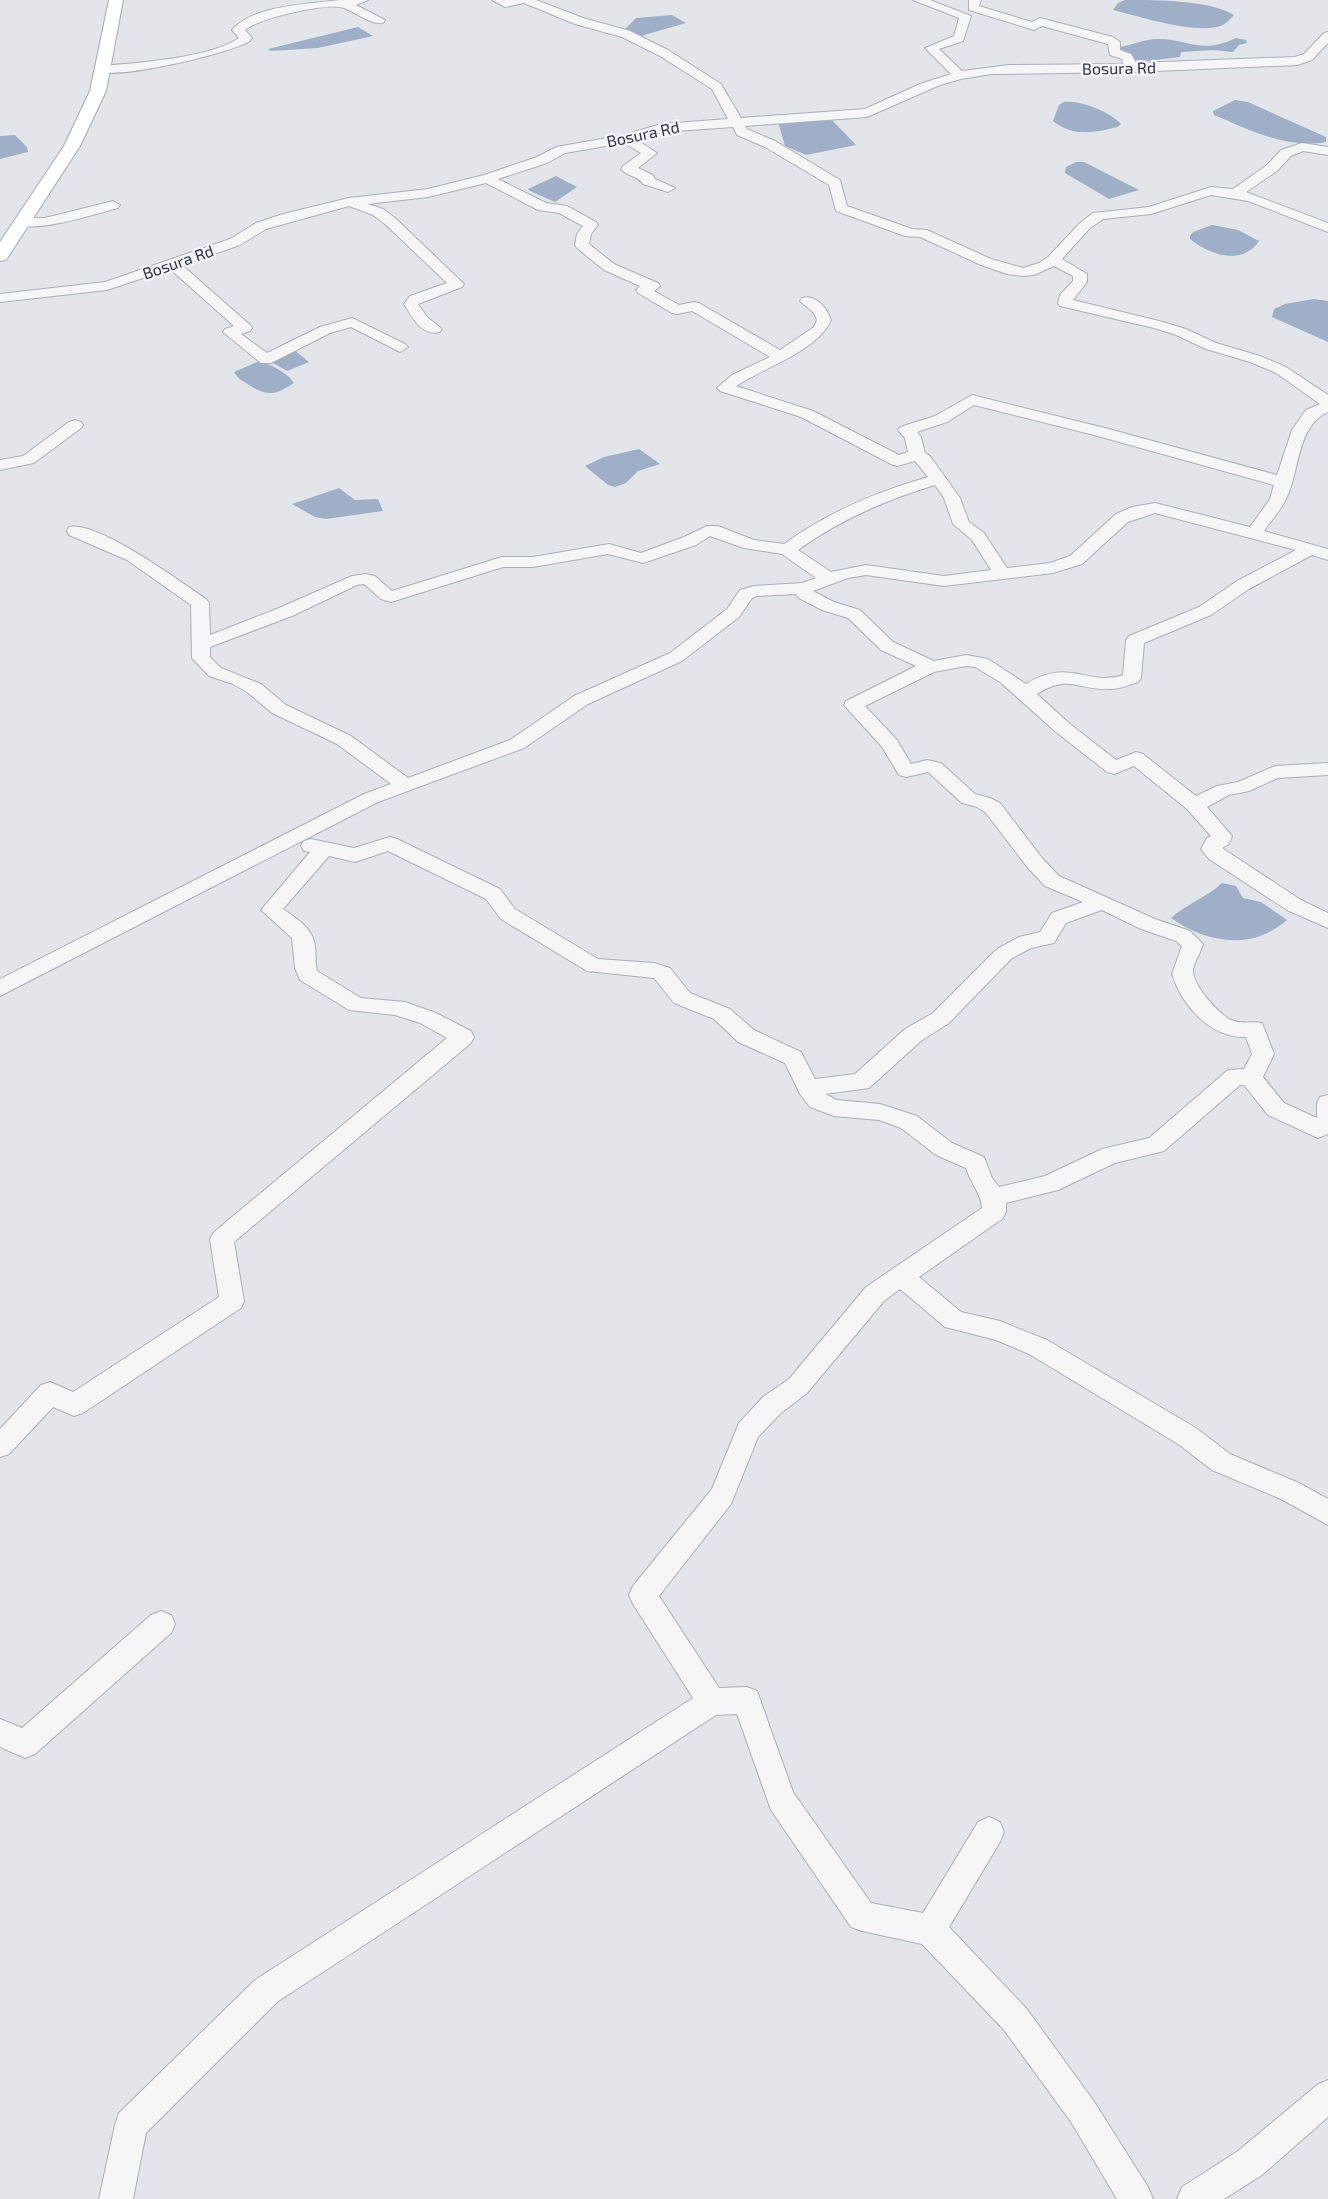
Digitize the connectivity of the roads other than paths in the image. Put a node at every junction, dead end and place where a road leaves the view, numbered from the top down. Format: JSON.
{"nodes":[{"id":1,"x":116,"y":0,"type":"edge"},
{"id":2,"x":362,"y":0,"type":"edge"},
{"id":3,"x":498,"y":0,"type":"edge"},
{"id":4,"x":524,"y":0,"type":"edge"},
{"id":5,"x":919,"y":0,"type":"edge"},
{"id":6,"x":975,"y":0,"type":"edge"},
{"id":7,"x":343,"y":3,"type":"junction"},
{"id":8,"x":260,"y":4,"type":"dead end"},
{"id":9,"x":277,"y":12,"type":"junction"},
{"id":10,"x":379,"y":20,"type":"dead end"},
{"id":11,"x":1328,"y":36,"type":"edge"},
{"id":12,"x":1131,"y":68,"type":"junction"},
{"id":13,"x":101,"y":70,"type":"junction"},
{"id":14,"x":959,"y":75,"type":"junction"},
{"id":15,"x":735,"y":122,"type":"junction"},
{"id":16,"x":626,"y":139,"type":"junction"},
{"id":17,"x":1328,"y":151,"type":"edge"},
{"id":18,"x":489,"y":178,"type":"junction"},
{"id":19,"x":668,"y":188,"type":"dead end"},
{"id":20,"x":1235,"y":194,"type":"junction"},
{"id":21,"x":349,"y":202,"type":"junction"},
{"id":22,"x":113,"y":205,"type":"dead end"},
{"id":23,"x":22,"y":222,"type":"junction"},
{"id":24,"x":1328,"y":228,"type":"edge"},
{"id":25,"x":0,"y":256,"type":"edge"},
{"id":26,"x":1054,"y":261,"type":"junction"},
{"id":27,"x":172,"y":264,"type":"junction"},
{"id":28,"x":0,"y":298,"type":"edge"},
{"id":29,"x":807,"y":302,"type":"dead end"},
{"id":30,"x":435,"y":329,"type":"dead end"},
{"id":31,"x":400,"y":347,"type":"dead end"},
{"id":32,"x":780,"y":357,"type":"junction"},
{"id":33,"x":1328,"y":404,"type":"edge"},
{"id":34,"x":1306,"y":421,"type":"junction"},
{"id":35,"x":75,"y":425,"type":"dead end"},
{"id":36,"x":1328,"y":426,"type":"edge"},
{"id":37,"x":917,"y":455,"type":"junction"},
{"id":38,"x":0,"y":465,"type":"edge"},
{"id":39,"x":938,"y":479,"type":"junction"},
{"id":40,"x":1283,"y":482,"type":"junction"},
{"id":41,"x":75,"y":531,"type":"dead end"},
{"id":42,"x":1253,"y":535,"type":"junction"},
{"id":43,"x":787,"y":550,"type":"junction"},
{"id":44,"x":1319,"y":552,"type":"edge"},
{"id":45,"x":1002,"y":574,"type":"junction"},
{"id":46,"x":829,"y":579,"type":"junction"},
{"id":47,"x":804,"y":588,"type":"junction"},
{"id":48,"x":200,"y":644,"type":"junction"},
{"id":49,"x":931,"y":666,"type":"junction"},
{"id":50,"x":1025,"y":693,"type":"junction"},
{"id":51,"x":1328,"y":769,"type":"edge"},
{"id":52,"x":405,"y":786,"type":"junction"},
{"id":53,"x":1194,"y":805,"type":"junction"},
{"id":54,"x":292,"y":840,"type":"junction"},
{"id":55,"x":324,"y":849,"type":"junction"},
{"id":56,"x":1102,"y":902,"type":"junction"},
{"id":57,"x":1328,"y":921,"type":"edge"},
{"id":58,"x":0,"y":988,"type":"edge"},
{"id":59,"x":1251,"y":1078,"type":"junction"},
{"id":60,"x":808,"y":1088,"type":"junction"},
{"id":61,"x":1328,"y":1103,"type":"edge"},
{"id":62,"x":994,"y":1197,"type":"junction"},
{"id":63,"x":902,"y":1276,"type":"junction"},
{"id":64,"x":0,"y":1446,"type":"edge"},
{"id":65,"x":1328,"y":1513,"type":"edge"},
{"id":66,"x":161,"y":1624,"type":"dead end"},
{"id":67,"x":712,"y":1702,"type":"junction"},
{"id":68,"x":0,"y":1733,"type":"edge"},
{"id":69,"x":989,"y":1832,"type":"dead end"},
{"id":70,"x":930,"y":1930,"type":"junction"},
{"id":71,"x":1328,"y":2096,"type":"edge"},
{"id":72,"x":116,"y":2199,"type":"edge"},
{"id":73,"x":1136,"y":2199,"type":"edge"},
{"id":74,"x":1194,"y":2199,"type":"edge"}],
"edges":[{"from":1,"to":13,"type":"main road"},
{"from":2,"to":7,"type":"street"},
{"from":3,"to":4,"type":"street"},
{"from":4,"to":15,"type":"street"},
{"from":5,"to":14,"type":"street"},
{"from":6,"to":12,"type":"street"},
{"from":7,"to":9,"type":"street"},
{"from":7,"to":10,"type":"street"},
{"from":8,"to":9,"type":"street"},
{"from":9,"to":13,"type":"street"},
{"from":11,"to":12,"type":"street","name":"Bosura Rd"},
{"from":12,"to":14,"type":"street","name":"Bosura Rd"},
{"from":13,"to":23,"type":"main road"},
{"from":14,"to":15,"type":"street","name":"Bosura Rd"},
{"from":15,"to":16,"type":"street","name":"Bosura Rd"},
{"from":15,"to":26,"type":"street"},
{"from":16,"to":18,"type":"street","name":"Bosura Rd"},
{"from":16,"to":19,"type":"street"},
{"from":17,"to":20,"type":"street"},
{"from":18,"to":21,"type":"street","name":"Bosura Rd"},
{"from":18,"to":32,"type":"street"},
{"from":20,"to":24,"type":"street"},
{"from":20,"to":26,"type":"street"},
{"from":21,"to":27,"type":"street","name":"Bosura Rd"},
{"from":21,"to":30,"type":"street"},
{"from":22,"to":23,"type":"street"},
{"from":23,"to":25,"type":"main road"},
{"from":26,"to":33,"type":"street"},
{"from":27,"to":28,"type":"street","name":"Bosura Rd"},
{"from":27,"to":31,"type":"street"},
{"from":29,"to":32,"type":"street"},
{"from":32,"to":37,"type":"street"},
{"from":33,"to":34,"type":"street"},
{"from":34,"to":36,"type":"street"},
{"from":34,"to":40,"type":"street"},
{"from":35,"to":38,"type":"street"},
{"from":37,"to":39,"type":"street"},
{"from":37,"to":40,"type":"street"},
{"from":39,"to":43,"type":"street"},
{"from":39,"to":45,"type":"street"},
{"from":40,"to":42,"type":"street"},
{"from":41,"to":48,"type":"street"},
{"from":42,"to":44,"type":"street"},
{"from":42,"to":45,"type":"street"},
{"from":43,"to":46,"type":"street"},
{"from":43,"to":48,"type":"street"},
{"from":44,"to":50,"type":"street"},
{"from":45,"to":46,"type":"street"},
{"from":46,"to":47,"type":"street"},
{"from":47,"to":49,"type":"street"},
{"from":47,"to":52,"type":"street"},
{"from":48,"to":52,"type":"street"},
{"from":49,"to":50,"type":"street"},
{"from":49,"to":56,"type":"street"},
{"from":50,"to":53,"type":"street"},
{"from":51,"to":53,"type":"street"},
{"from":52,"to":54,"type":"street"},
{"from":53,"to":57,"type":"street"},
{"from":54,"to":55,"type":"street"},
{"from":54,"to":58,"type":"street"},
{"from":55,"to":60,"type":"street"},
{"from":55,"to":64,"type":"street"},
{"from":56,"to":59,"type":"street"},
{"from":56,"to":60,"type":"street"},
{"from":59,"to":61,"type":"street"},
{"from":59,"to":62,"type":"street"},
{"from":60,"to":62,"type":"street"},
{"from":62,"to":63,"type":"street"},
{"from":63,"to":65,"type":"street"},
{"from":63,"to":67,"type":"street"},
{"from":66,"to":68,"type":"street"},
{"from":67,"to":70,"type":"street"},
{"from":67,"to":72,"type":"street"},
{"from":69,"to":70,"type":"street"},
{"from":70,"to":73,"type":"street"},
{"from":71,"to":74,"type":"street"}]}
